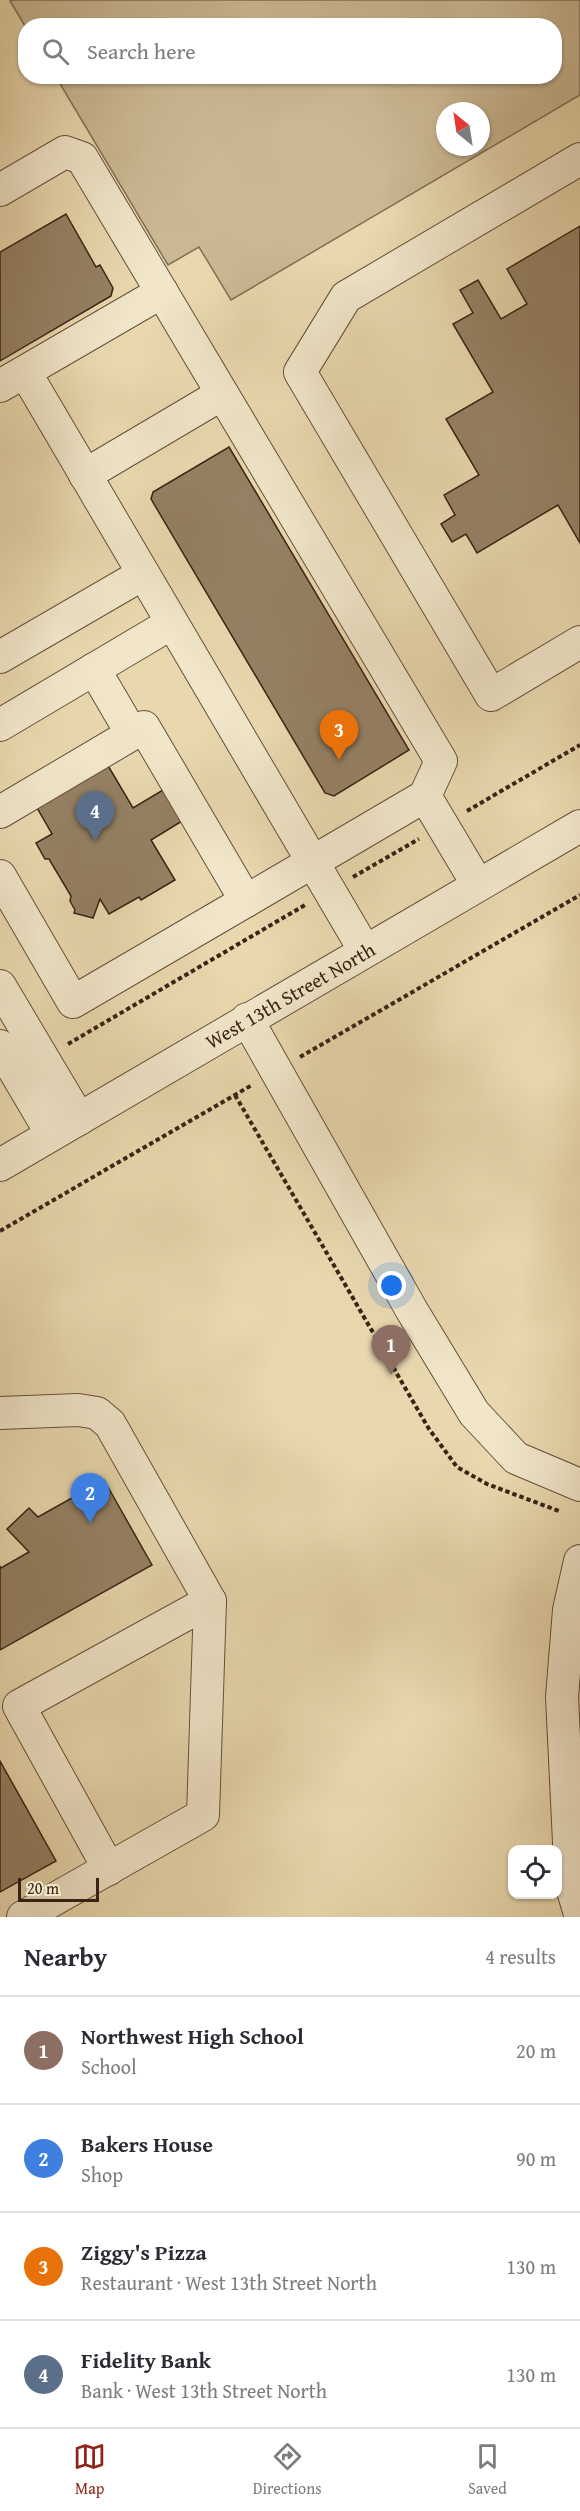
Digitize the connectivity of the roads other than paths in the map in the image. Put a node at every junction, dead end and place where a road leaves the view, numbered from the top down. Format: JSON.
{"nodes":[{"id":1,"x":580,"y":159,"type":"edge"},
{"id":2,"x":0,"y":190,"type":"edge"},
{"id":3,"x":162,"y":292,"type":"junction"},
{"id":4,"x":12,"y":379,"type":"edge"},
{"id":5,"x":222,"y":394,"type":"junction"},
{"id":6,"x":86,"y":475,"type":"junction"},
{"id":7,"x":143,"y":573,"type":"junction"},
{"id":8,"x":172,"y":623,"type":"junction"},
{"id":9,"x":580,"y":642,"type":"edge"},
{"id":10,"x":0,"y":657,"type":"edge"},
{"id":11,"x":94,"y":669,"type":"junction"},
{"id":12,"x":0,"y":725,"type":"edge"},
{"id":13,"x":132,"y":734,"type":"junction"},
{"id":14,"x":425,"y":796,"type":"junction"},
{"id":15,"x":0,"y":812,"type":"edge"},
{"id":16,"x":580,"y":826,"type":"edge"},
{"id":17,"x":312,"y":862,"type":"junction"},
{"id":18,"x":0,"y":876,"type":"edge"},
{"id":19,"x":478,"y":885,"type":"junction"},
{"id":20,"x":246,"y":901,"type":"junction"},
{"id":21,"x":365,"y":951,"type":"junction"},
{"id":22,"x":0,"y":986,"type":"edge"},
{"id":23,"x":247,"y":1019,"type":"junction"},
{"id":24,"x":0,"y":1046,"type":"edge"},
{"id":25,"x":79,"y":1119,"type":"junction"},
{"id":26,"x":52,"y":1134,"type":"junction"},
{"id":27,"x":0,"y":1165,"type":"edge"},
{"id":28,"x":78,"y":1410,"type":"junction"},
{"id":29,"x":0,"y":1413,"type":"edge"},
{"id":30,"x":0,"y":1435,"type":"edge"},
{"id":31,"x":580,"y":1485,"type":"edge"},
{"id":32,"x":580,"y":1561,"type":"edge"},
{"id":33,"x":210,"y":1601,"type":"junction"},
{"id":34,"x":109,"y":1869,"type":"junction"},
{"id":35,"x":580,"y":1914,"type":"edge"},
{"id":36,"x":23,"y":1917,"type":"edge"}],
"edges":[{"from":1,"to":9,"type":"street"},
{"from":2,"to":3,"type":"street"},
{"from":3,"to":4,"type":"street"},
{"from":3,"to":5,"type":"street"},
{"from":4,"to":6,"type":"street"},
{"from":5,"to":6,"type":"street"},
{"from":5,"to":14,"type":"street"},
{"from":6,"to":7,"type":"street"},
{"from":7,"to":8,"type":"street"},
{"from":7,"to":10,"type":"street"},
{"from":8,"to":11,"type":"street"},
{"from":8,"to":17,"type":"street"},
{"from":11,"to":12,"type":"street"},
{"from":11,"to":13,"type":"street"},
{"from":13,"to":15,"type":"street"},
{"from":13,"to":20,"type":"street"},
{"from":14,"to":17,"type":"street"},
{"from":14,"to":19,"type":"street"},
{"from":16,"to":19,"type":"street","name":"West 13th Street North"},
{"from":17,"to":20,"type":"street"},
{"from":17,"to":21,"type":"street"},
{"from":18,"to":20,"type":"street"},
{"from":19,"to":21,"type":"street","name":"West 13th Street North"},
{"from":21,"to":23,"type":"street","name":"West 13th Street North"},
{"from":22,"to":25,"type":"street"},
{"from":23,"to":25,"type":"street","name":"West 13th Street North"},
{"from":23,"to":31,"type":"street"},
{"from":24,"to":26,"type":"street"},
{"from":25,"to":26,"type":"street","name":"West 13th Street North"},
{"from":26,"to":27,"type":"street","name":"West 13th Street North"},
{"from":28,"to":29,"type":"street"},
{"from":28,"to":30,"type":"street"},
{"from":28,"to":33,"type":"street"},
{"from":32,"to":35,"type":"street"},
{"from":33,"to":34,"type":"street"},
{"from":33,"to":34,"type":"street"},
{"from":34,"to":36,"type":"street"}]}
